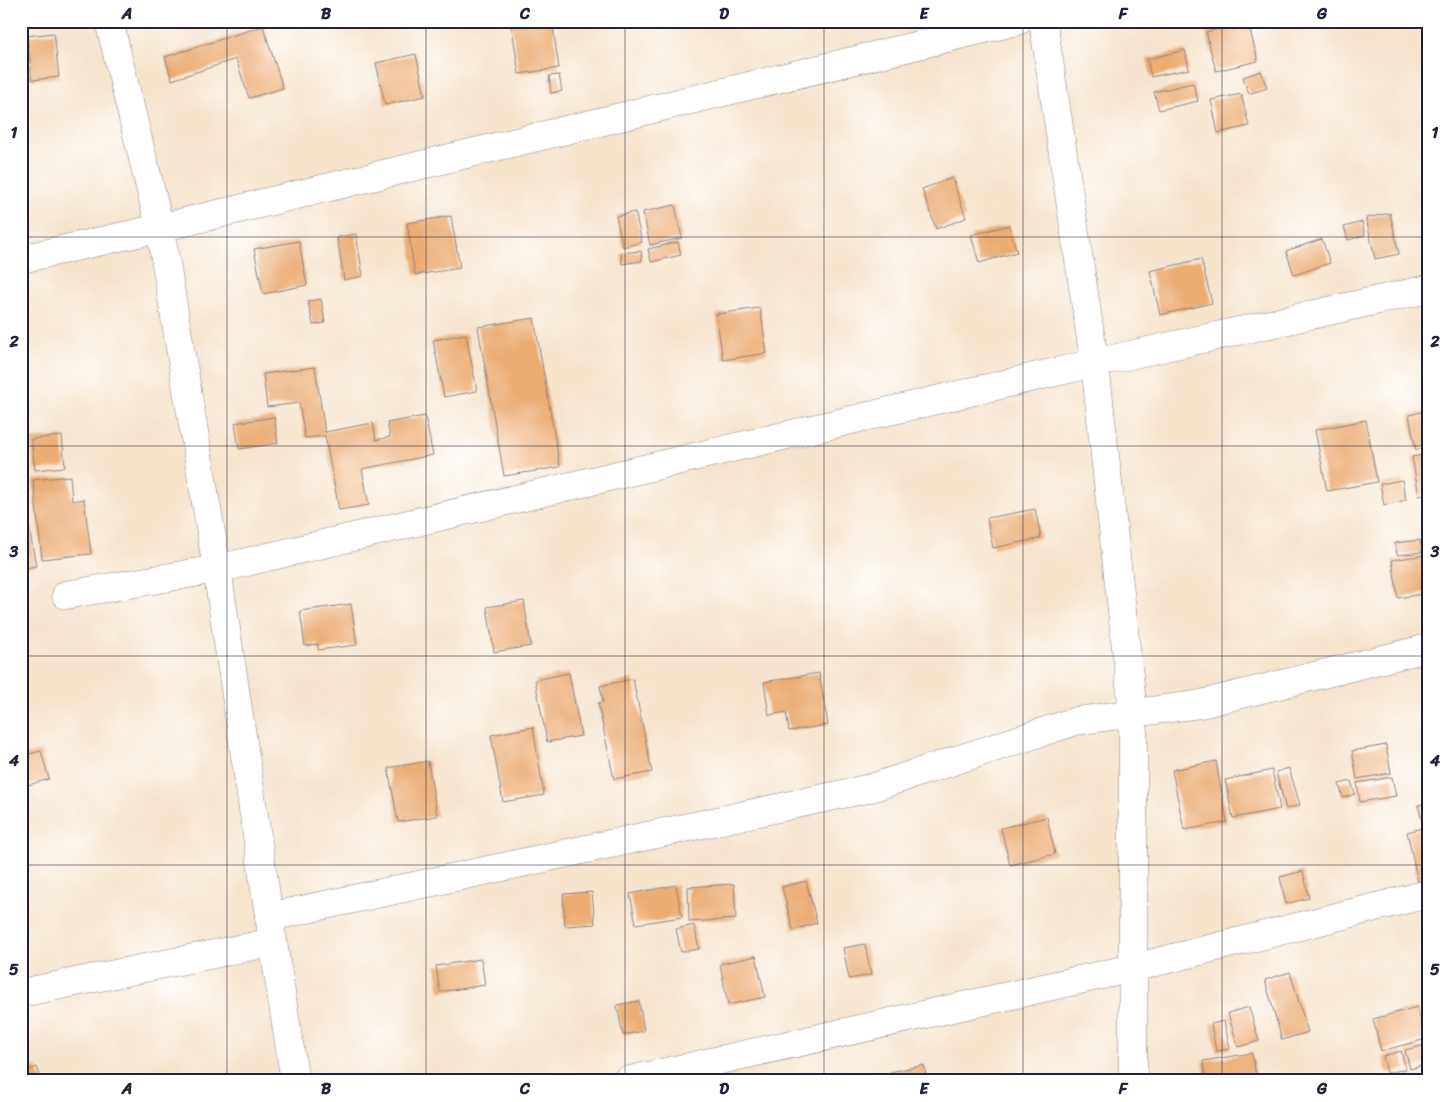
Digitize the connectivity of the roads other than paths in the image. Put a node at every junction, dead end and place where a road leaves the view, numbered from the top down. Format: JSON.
{"nodes":[{"id":1,"x":109,"y":21,"type":"edge"},
{"id":2,"x":1018,"y":21,"type":"edge"},
{"id":3,"x":1043,"y":21,"type":"edge"},
{"id":4,"x":160,"y":228,"type":"junction"},
{"id":5,"x":21,"y":259,"type":"edge"},
{"id":6,"x":1428,"y":290,"type":"edge"},
{"id":7,"x":1094,"y":363,"type":"junction"},
{"id":8,"x":217,"y":569,"type":"junction"},
{"id":9,"x":66,"y":595,"type":"dead end"},
{"id":10,"x":1428,"y":648,"type":"edge"},
{"id":11,"x":1133,"y":712,"type":"junction"},
{"id":12,"x":1428,"y":894,"type":"edge"},
{"id":13,"x":271,"y":929,"type":"junction"},
{"id":14,"x":1133,"y":968,"type":"junction"},
{"id":15,"x":21,"y":994,"type":"edge"},
{"id":16,"x":295,"y":1081,"type":"edge"},
{"id":17,"x":626,"y":1081,"type":"edge"},
{"id":18,"x":1133,"y":1081,"type":"edge"}],
"edges":[{"from":1,"to":4,"type":"street"},
{"from":2,"to":4,"type":"street"},
{"from":3,"to":7,"type":"street"},
{"from":4,"to":5,"type":"street"},
{"from":4,"to":8,"type":"street"},
{"from":6,"to":7,"type":"street"},
{"from":7,"to":8,"type":"street"},
{"from":7,"to":11,"type":"street"},
{"from":8,"to":9,"type":"street"},
{"from":8,"to":13,"type":"street"},
{"from":10,"to":11,"type":"street"},
{"from":11,"to":13,"type":"street"},
{"from":11,"to":14,"type":"street"},
{"from":12,"to":14,"type":"street"},
{"from":13,"to":15,"type":"street"},
{"from":13,"to":16,"type":"street"},
{"from":14,"to":17,"type":"street"},
{"from":14,"to":18,"type":"street"}]}
